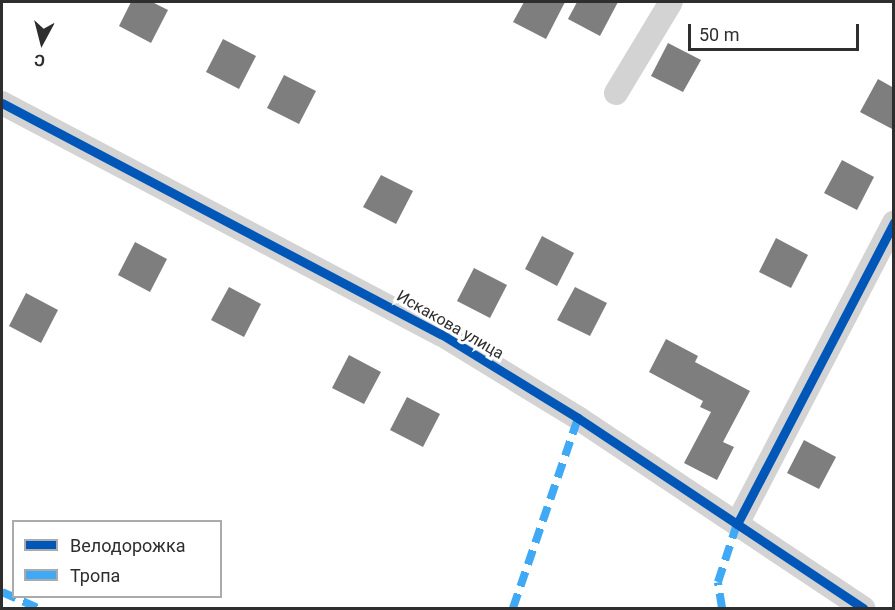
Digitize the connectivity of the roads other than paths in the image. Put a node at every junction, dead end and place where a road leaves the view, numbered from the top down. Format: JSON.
{"nodes":[{"id":1,"x":671,"y":2,"type":"edge"},
{"id":2,"x":616,"y":93,"type":"dead end"},
{"id":3,"x":2,"y":103,"type":"edge"},
{"id":4,"x":894,"y":222,"type":"edge"},
{"id":5,"x":737,"y":524,"type":"junction"},
{"id":6,"x":863,"y":609,"type":"edge"}],
"edges":[{"from":1,"to":2,"type":"street"},
{"from":3,"to":5,"type":"street","name":"Искакова улица"},
{"from":4,"to":5,"type":"street"},
{"from":5,"to":6,"type":"street","name":"Искакова улица"}]}
